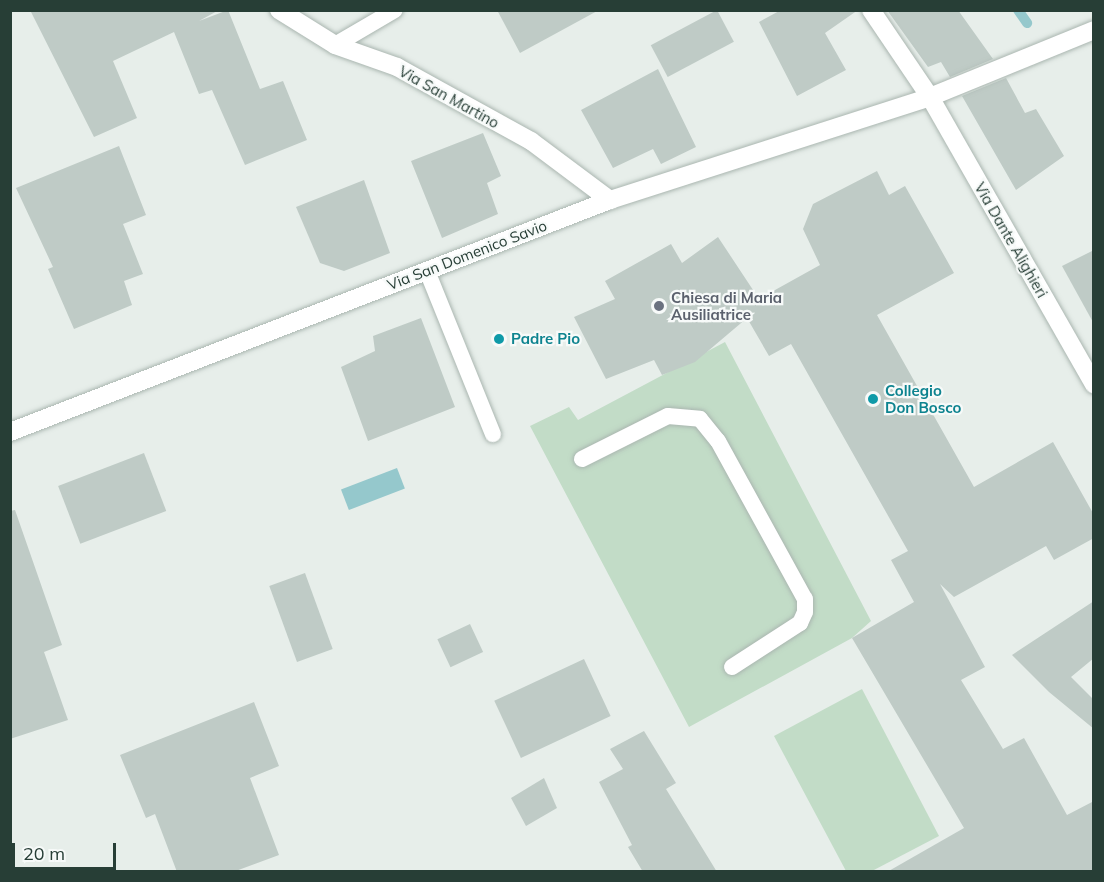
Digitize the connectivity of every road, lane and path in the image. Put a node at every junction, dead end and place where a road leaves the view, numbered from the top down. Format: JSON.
{"nodes":[{"id":1,"x":279,"y":10,"type":"edge"},
{"id":2,"x":395,"y":10,"type":"edge"},
{"id":3,"x":870,"y":10,"type":"edge"},
{"id":4,"x":1094,"y":30,"type":"edge"},
{"id":5,"x":335,"y":45,"type":"junction"},
{"id":6,"x":930,"y":97,"type":"junction"},
{"id":7,"x":610,"y":200,"type":"junction"},
{"id":8,"x":427,"y":271,"type":"junction"},
{"id":9,"x":1094,"y":384,"type":"edge"},
{"id":10,"x":10,"y":432,"type":"edge"},
{"id":11,"x":493,"y":434,"type":"dead end"},
{"id":12,"x":582,"y":459,"type":"dead end"},
{"id":13,"x":732,"y":667,"type":"dead end"}],
"edges":[{"from":1,"to":5,"type":"street","name":"Via San Martino"},
{"from":2,"to":5,"type":"lane"},
{"from":3,"to":6,"type":"street","name":"Via Dante Alighieri"},
{"from":4,"to":6,"type":"street","name":"Via San Domenico Savio"},
{"from":5,"to":7,"type":"street","name":"Via San Martino"},
{"from":6,"to":7,"type":"street","name":"Via San Domenico Savio"},
{"from":6,"to":9,"type":"street","name":"Via Dante Alighieri"},
{"from":7,"to":8,"type":"street","name":"Via San Domenico Savio"},
{"from":8,"to":10,"type":"street","name":"Via San Domenico Savio"},
{"from":8,"to":11,"type":"lane"},
{"from":12,"to":13,"type":"lane"}]}
